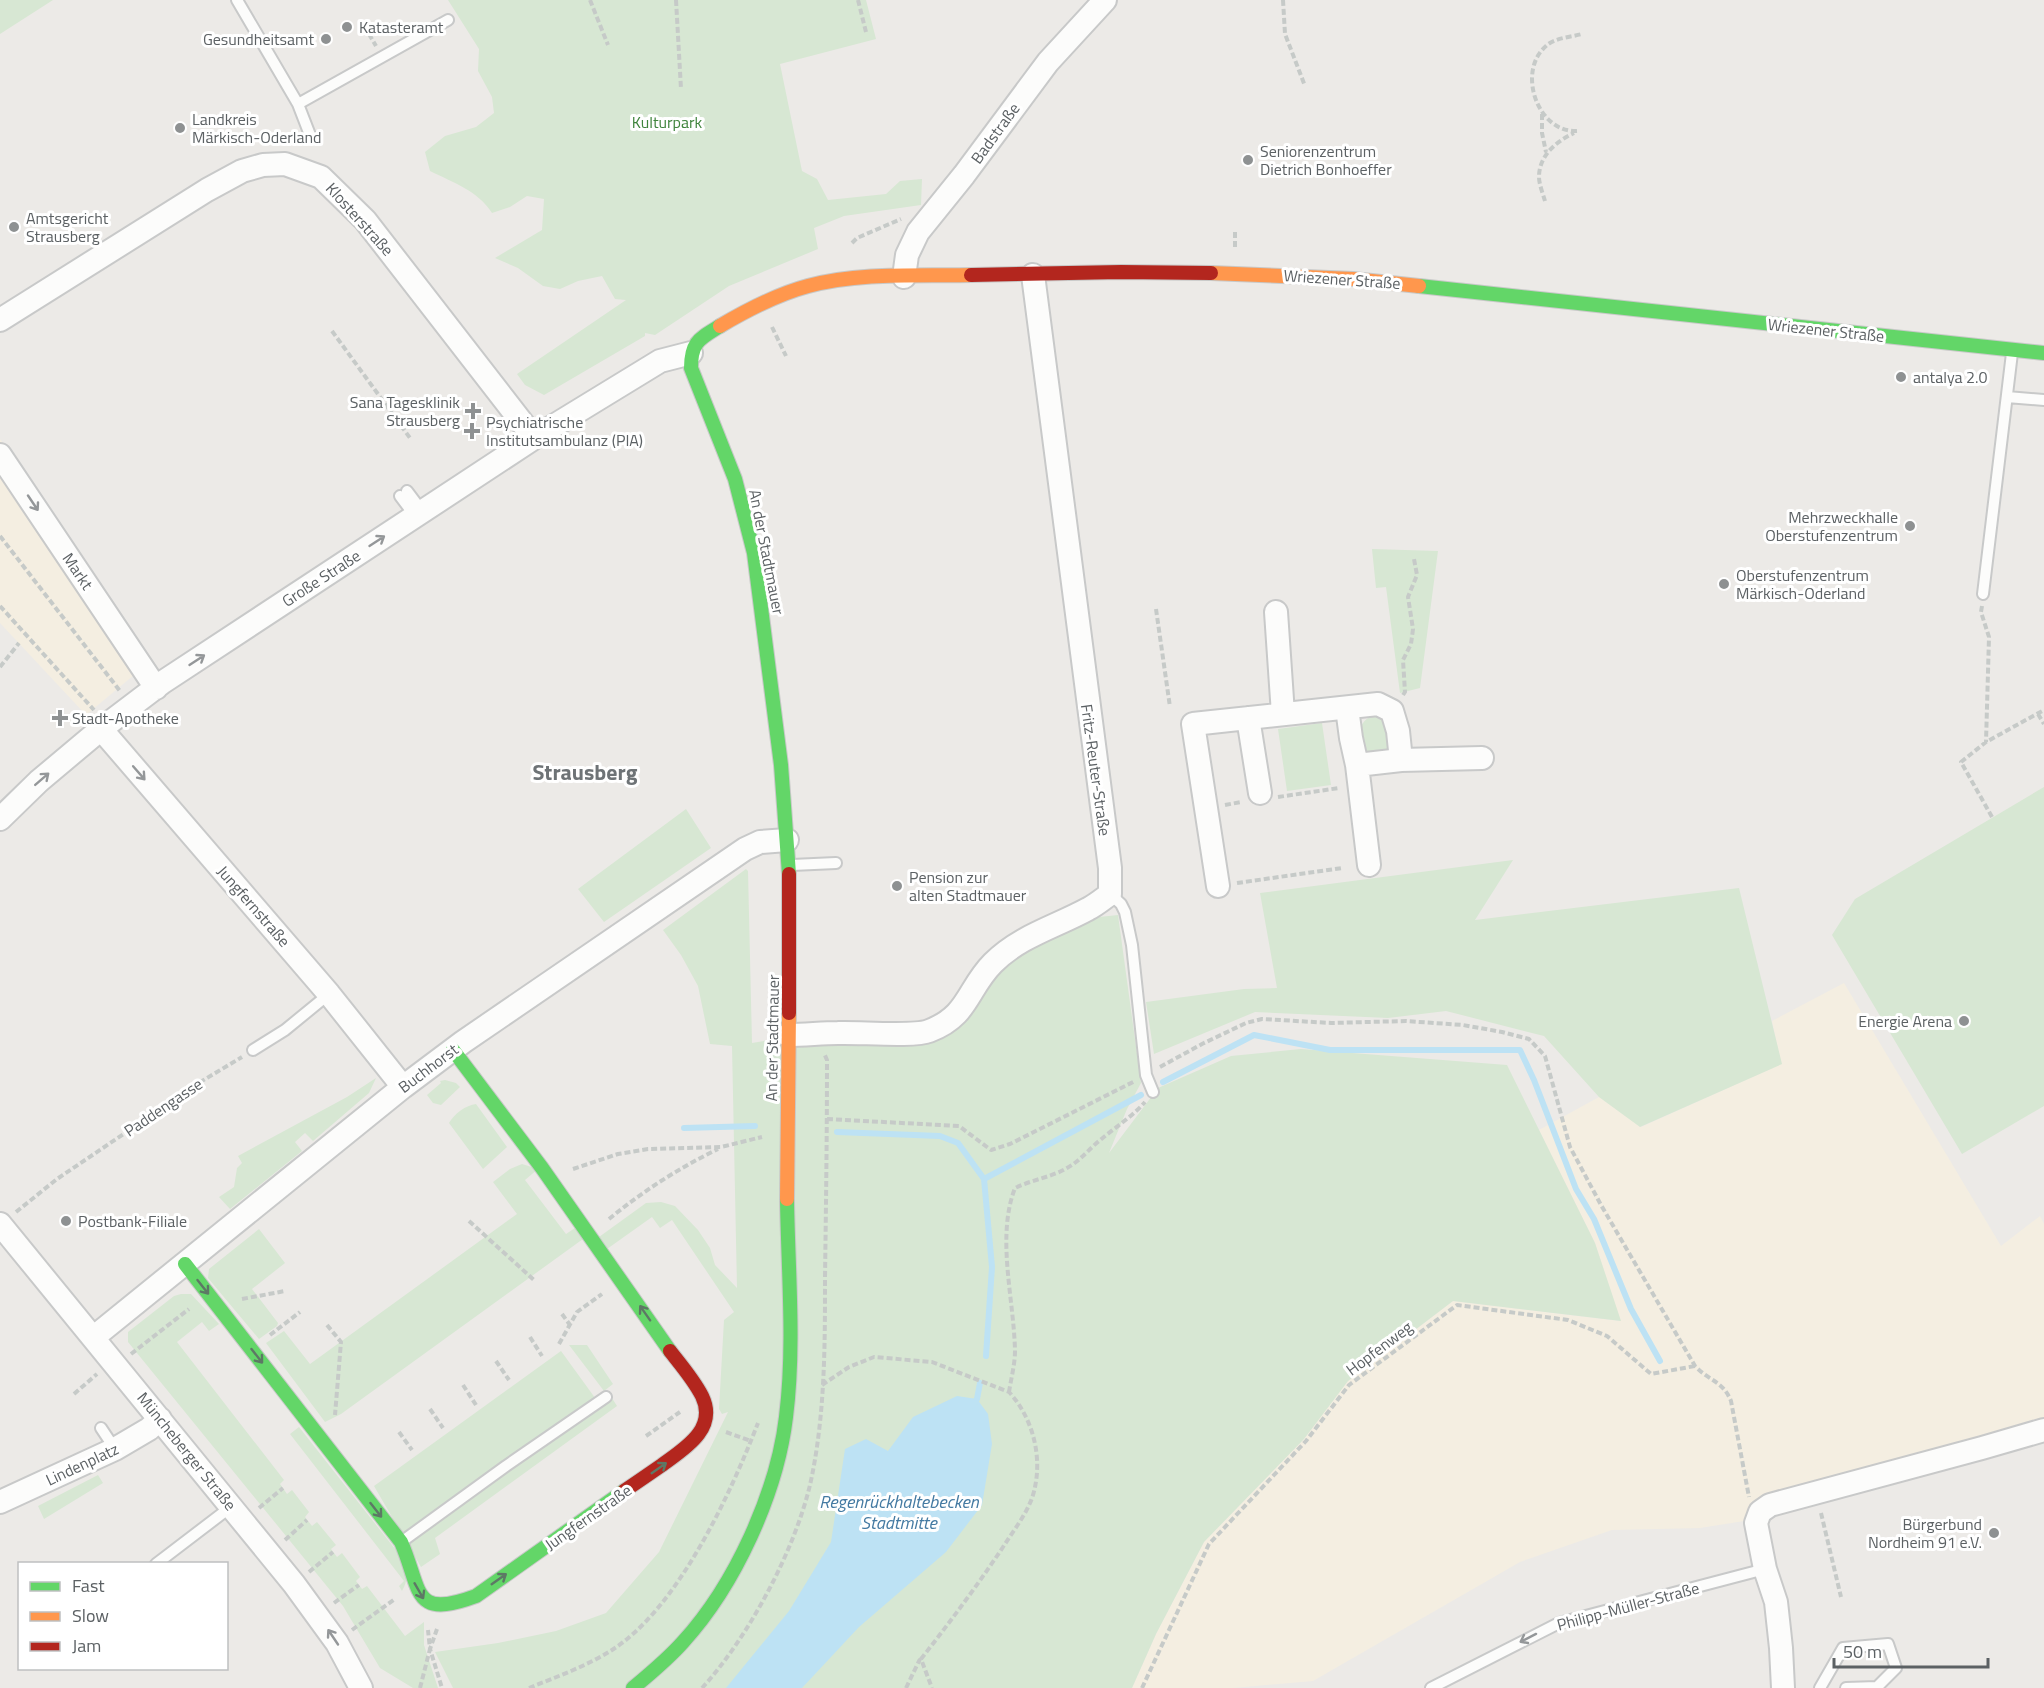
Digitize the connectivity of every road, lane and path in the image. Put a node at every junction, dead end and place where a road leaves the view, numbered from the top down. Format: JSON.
{"nodes":[{"id":1,"x":237,"y":0,"type":"edge"},
{"id":2,"x":590,"y":0,"type":"edge"},
{"id":3,"x":676,"y":0,"type":"edge"},
{"id":4,"x":858,"y":0,"type":"edge"},
{"id":5,"x":1105,"y":0,"type":"edge"},
{"id":6,"x":1283,"y":0,"type":"edge"},
{"id":7,"x":448,"y":21,"type":"dead end"},
{"id":8,"x":866,"y":32,"type":"dead end"},
{"id":9,"x":1582,"y":34,"type":"dead end"},
{"id":10,"x":609,"y":45,"type":"dead end"},
{"id":11,"x":1305,"y":86,"type":"dead end"},
{"id":12,"x":681,"y":89,"type":"dead end"},
{"id":13,"x":298,"y":104,"type":"junction"},
{"id":14,"x":1542,"y":114,"type":"junction"},
{"id":15,"x":310,"y":135,"type":"dead end"},
{"id":16,"x":1546,"y":153,"type":"junction"},
{"id":17,"x":1545,"y":201,"type":"dead end"},
{"id":18,"x":908,"y":216,"type":"dead end"},
{"id":19,"x":852,"y":243,"type":"dead end"},
{"id":20,"x":1033,"y":275,"type":"junction"},
{"id":21,"x":904,"y":277,"type":"junction"},
{"id":22,"x":0,"y":320,"type":"edge"},
{"id":23,"x":773,"y":328,"type":"dead end"},
{"id":24,"x":332,"y":331,"type":"dead end"},
{"id":25,"x":2013,"y":351,"type":"junction"},
{"id":26,"x":691,"y":353,"type":"junction"},
{"id":27,"x":2044,"y":353,"type":"edge"},
{"id":28,"x":786,"y":356,"type":"dead end"},
{"id":29,"x":2007,"y":397,"type":"junction"},
{"id":30,"x":2044,"y":400,"type":"edge"},
{"id":31,"x":410,"y":438,"type":"dead end"},
{"id":32,"x":534,"y":438,"type":"junction"},
{"id":33,"x":0,"y":455,"type":"edge"},
{"id":34,"x":404,"y":493,"type":"dead end"},
{"id":35,"x":419,"y":514,"type":"junction"},
{"id":36,"x":0,"y":536,"type":"edge"},
{"id":37,"x":1414,"y":559,"type":"dead end"},
{"id":38,"x":1983,"y":594,"type":"joint"},
{"id":39,"x":0,"y":606,"type":"edge"},
{"id":40,"x":1156,"y":609,"type":"dead end"},
{"id":41,"x":1276,"y":612,"type":"dead end"},
{"id":42,"x":20,"y":643,"type":"dead end"},
{"id":43,"x":0,"y":667,"type":"edge"},
{"id":44,"x":105,"y":672,"type":"dead end"},
{"id":45,"x":156,"y":687,"type":"junction"},
{"id":46,"x":1170,"y":707,"type":"dead end"},
{"id":47,"x":1347,"y":708,"type":"junction"},
{"id":48,"x":2044,"y":710,"type":"edge"},
{"id":49,"x":1392,"y":711,"type":"junction"},
{"id":50,"x":1283,"y":714,"type":"junction"},
{"id":51,"x":2038,"y":714,"type":"junction"},
{"id":52,"x":1248,"y":718,"type":"junction"},
{"id":53,"x":2044,"y":724,"type":"edge"},
{"id":54,"x":104,"y":726,"type":"junction"},
{"id":55,"x":1986,"y":742,"type":"junction"},
{"id":56,"x":1482,"y":758,"type":"dead end"},
{"id":57,"x":1401,"y":760,"type":"junction"},
{"id":58,"x":1357,"y":765,"type":"junction"},
{"id":59,"x":1260,"y":793,"type":"dead end"},
{"id":60,"x":1992,"y":818,"type":"dead end"},
{"id":61,"x":0,"y":819,"type":"edge"},
{"id":62,"x":787,"y":840,"type":"junction"},
{"id":63,"x":836,"y":863,"type":"dead end"},
{"id":64,"x":789,"y":865,"type":"junction"},
{"id":65,"x":1369,"y":865,"type":"dead end"},
{"id":66,"x":1342,"y":868,"type":"dead end"},
{"id":67,"x":1218,"y":886,"type":"joint"},
{"id":68,"x":1110,"y":894,"type":"junction"},
{"id":69,"x":329,"y":994,"type":"junction"},
{"id":70,"x":788,"y":1035,"type":"junction"},
{"id":71,"x":253,"y":1050,"type":"joint"},
{"id":72,"x":453,"y":1050,"type":"junction"},
{"id":73,"x":1146,"y":1075,"type":"junction"},
{"id":74,"x":403,"y":1087,"type":"junction"},
{"id":75,"x":1152,"y":1090,"type":"joint"},
{"id":76,"x":827,"y":1119,"type":"dead end"},
{"id":77,"x":759,"y":1137,"type":"dead end"},
{"id":78,"x":721,"y":1147,"type":"junction"},
{"id":79,"x":545,"y":1172,"type":"junction"},
{"id":80,"x":469,"y":1221,"type":"dead end"},
{"id":81,"x":0,"y":1224,"type":"edge"},
{"id":82,"x":589,"y":1234,"type":"junction"},
{"id":83,"x":185,"y":1264,"type":"junction"},
{"id":84,"x":619,"y":1275,"type":"junction"},
{"id":85,"x":534,"y":1280,"type":"dead end"},
{"id":86,"x":285,"y":1292,"type":"dead end"},
{"id":87,"x":212,"y":1298,"type":"junction"},
{"id":88,"x":300,"y":1312,"type":"dead end"},
{"id":89,"x":562,"y":1314,"type":"dead end"},
{"id":90,"x":327,"y":1325,"type":"dead end"},
{"id":91,"x":570,"y":1325,"type":"junction"},
{"id":92,"x":94,"y":1337,"type":"junction"},
{"id":93,"x":530,"y":1337,"type":"dead end"},
{"id":94,"x":559,"y":1344,"type":"dead end"},
{"id":95,"x":252,"y":1349,"type":"junction"},
{"id":96,"x":132,"y":1353,"type":"dead end"},
{"id":97,"x":543,"y":1356,"type":"dead end"},
{"id":98,"x":496,"y":1362,"type":"dead end"},
{"id":99,"x":1695,"y":1366,"type":"junction"},
{"id":100,"x":94,"y":1377,"type":"dead end"},
{"id":101,"x":509,"y":1380,"type":"dead end"},
{"id":102,"x":463,"y":1385,"type":"dead end"},
{"id":103,"x":822,"y":1385,"type":"dead end"},
{"id":104,"x":1009,"y":1392,"type":"junction"},
{"id":105,"x":74,"y":1394,"type":"dead end"},
{"id":106,"x":702,"y":1395,"type":"junction"},
{"id":107,"x":606,"y":1397,"type":"dead end"},
{"id":108,"x":476,"y":1405,"type":"dead end"},
{"id":109,"x":430,"y":1409,"type":"dead end"},
{"id":110,"x":160,"y":1419,"type":"junction"},
{"id":111,"x":759,"y":1419,"type":"dead end"},
{"id":112,"x":334,"y":1425,"type":"dead end"},
{"id":113,"x":101,"y":1428,"type":"dead end"},
{"id":114,"x":443,"y":1428,"type":"dead end"},
{"id":115,"x":2044,"y":1430,"type":"edge"},
{"id":116,"x":399,"y":1432,"type":"dead end"},
{"id":117,"x":732,"y":1434,"type":"dead end"},
{"id":118,"x":646,"y":1436,"type":"dead end"},
{"id":119,"x":751,"y":1441,"type":"junction"},
{"id":120,"x":115,"y":1449,"type":"junction"},
{"id":121,"x":412,"y":1450,"type":"dead end"},
{"id":122,"x":283,"y":1488,"type":"dead end"},
{"id":123,"x":1816,"y":1493,"type":"junction"},
{"id":124,"x":0,"y":1502,"type":"edge"},
{"id":125,"x":1760,"y":1512,"type":"junction"},
{"id":126,"x":238,"y":1513,"type":"junction"},
{"id":127,"x":307,"y":1520,"type":"dead end"},
{"id":128,"x":285,"y":1540,"type":"dead end"},
{"id":129,"x":401,"y":1542,"type":"junction"},
{"id":130,"x":333,"y":1552,"type":"dead end"},
{"id":131,"x":158,"y":1562,"type":"edge"},
{"id":132,"x":1765,"y":1569,"type":"junction"},
{"id":133,"x":294,"y":1584,"type":"junction"},
{"id":134,"x":359,"y":1585,"type":"dead end"},
{"id":135,"x":1841,"y":1597,"type":"dead end"},
{"id":136,"x":426,"y":1602,"type":"junction"},
{"id":137,"x":334,"y":1603,"type":"dead end"},
{"id":138,"x":445,"y":1605,"type":"junction"},
{"id":139,"x":383,"y":1607,"type":"dead end"},
{"id":140,"x":352,"y":1630,"type":"dead end"},
{"id":141,"x":430,"y":1649,"type":"junction"},
{"id":142,"x":921,"y":1659,"type":"junction"},
{"id":143,"x":361,"y":1688,"type":"edge"},
{"id":144,"x":420,"y":1688,"type":"edge"},
{"id":145,"x":442,"y":1688,"type":"edge"},
{"id":146,"x":529,"y":1688,"type":"edge"},
{"id":147,"x":633,"y":1688,"type":"edge"},
{"id":148,"x":906,"y":1688,"type":"edge"},
{"id":149,"x":932,"y":1688,"type":"edge"},
{"id":150,"x":1143,"y":1688,"type":"edge"},
{"id":151,"x":1431,"y":1688,"type":"edge"},
{"id":152,"x":1783,"y":1688,"type":"edge"},
{"id":153,"x":1820,"y":1688,"type":"edge"},
{"id":154,"x":1846,"y":1688,"type":"edge"}],
"edges":[{"from":1,"to":13,"type":"lane"},
{"from":2,"to":10,"type":"path"},
{"from":3,"to":12,"type":"path"},
{"from":4,"to":8,"type":"path"},
{"from":5,"to":21,"type":"street","name":"Badstraße"},
{"from":6,"to":11,"type":"path"},
{"from":7,"to":13,"type":"lane"},
{"from":9,"to":14,"type":"path"},
{"from":13,"to":15,"type":"lane"},
{"from":14,"to":16,"type":"path"},
{"from":14,"to":16,"type":"path"},
{"from":16,"to":17,"type":"path"},
{"from":18,"to":19,"type":"path"},
{"from":20,"to":21,"type":"street","name":"Wriezener Straße"},
{"from":20,"to":25,"type":"street","name":"Wriezener Straße"},
{"from":20,"to":68,"type":"street","name":"Fritz-Reuter-Straße"},
{"from":21,"to":26,"type":"street","name":"Wriezener Straße"},
{"from":22,"to":32,"type":"street","name":"Klosterstraße"},
{"from":23,"to":28,"type":"path"},
{"from":24,"to":31,"type":"path"},
{"from":25,"to":27,"type":"street","name":"Wriezener Straße"},
{"from":25,"to":29,"type":"lane"},
{"from":26,"to":32,"type":"street","name":"Große Straße"},
{"from":26,"to":62,"type":"street","name":"An der Stadtmauer"},
{"from":29,"to":30,"type":"lane"},
{"from":29,"to":38,"type":"lane"},
{"from":32,"to":35,"type":"street","name":"Große Straße"},
{"from":33,"to":45,"type":"street","name":"Markt","one_way":true},
{"from":34,"to":35,"type":"lane"},
{"from":45,"to":35,"type":"street","name":"Große Straße","one_way":true},
{"from":36,"to":44,"type":"path"},
{"from":37,"to":49,"type":"path"},
{"from":38,"to":55,"type":"path"},
{"from":39,"to":54,"type":"path"},
{"from":40,"to":46,"type":"path"},
{"from":41,"to":50,"type":"street"},
{"from":42,"to":43,"type":"path"},
{"from":45,"to":54,"type":"street","name":"Große Straße"},
{"from":47,"to":49,"type":"street"},
{"from":47,"to":50,"type":"street"},
{"from":47,"to":58,"type":"street"},
{"from":48,"to":51,"type":"path"},
{"from":49,"to":57,"type":"street"},
{"from":50,"to":52,"type":"street"},
{"from":51,"to":53,"type":"path"},
{"from":51,"to":55,"type":"path"},
{"from":52,"to":59,"type":"street"},
{"from":52,"to":67,"type":"street"},
{"from":61,"to":54,"type":"street","name":"Große Straße","one_way":true},
{"from":54,"to":69,"type":"street","name":"Jungfernstraße","one_way":true},
{"from":55,"to":60,"type":"path"},
{"from":56,"to":57,"type":"street"},
{"from":57,"to":58,"type":"street"},
{"from":58,"to":65,"type":"street"},
{"from":62,"to":64,"type":"street","name":"An der Stadtmauer"},
{"from":62,"to":72,"type":"street","name":"Buchhorst"},
{"from":63,"to":64,"type":"lane"},
{"from":64,"to":70,"type":"street","name":"An der Stadtmauer"},
{"from":66,"to":67,"type":"path"},
{"from":68,"to":70,"type":"street"},
{"from":68,"to":73,"type":"lane"},
{"from":69,"to":71,"type":"lane"},
{"from":69,"to":74,"type":"street","name":"Jungfernstraße"},
{"from":70,"to":147,"type":"street","name":"An der Stadtmauer"},
{"from":71,"to":81,"type":"path","name":"Paddengasse"},
{"from":72,"to":74,"type":"street","name":"Buchhorst"},
{"from":72,"to":79,"type":"street"},
{"from":73,"to":75,"type":"lane"},
{"from":73,"to":76,"type":"path"},
{"from":73,"to":99,"type":"path"},
{"from":74,"to":83,"type":"street","name":"Buchhorst"},
{"from":75,"to":104,"type":"path"},
{"from":77,"to":78,"type":"path"},
{"from":78,"to":79,"type":"path"},
{"from":78,"to":82,"type":"path"},
{"from":79,"to":82,"type":"street"},
{"from":80,"to":85,"type":"path"},
{"from":81,"to":92,"type":"street","name":"Müncheberger Straße"},
{"from":82,"to":84,"type":"street"},
{"from":83,"to":87,"type":"street","one_way":true},
{"from":83,"to":92,"type":"street","name":"Buchhorst"},
{"from":84,"to":91,"type":"path"},
{"from":106,"to":84,"type":"street","one_way":true},
{"from":86,"to":87,"type":"path"},
{"from":87,"to":95,"type":"street"},
{"from":87,"to":96,"type":"path"},
{"from":88,"to":95,"type":"path"},
{"from":89,"to":91,"type":"path"},
{"from":90,"to":112,"type":"path"},
{"from":91,"to":94,"type":"path"},
{"from":92,"to":110,"type":"street","name":"Müncheberger Straße"},
{"from":93,"to":97,"type":"path"},
{"from":95,"to":129,"type":"street","one_way":true},
{"from":98,"to":101,"type":"path"},
{"from":99,"to":125,"type":"path"},
{"from":99,"to":150,"type":"path","name":"Hopfenweg"},
{"from":100,"to":105,"type":"path"},
{"from":102,"to":108,"type":"path"},
{"from":103,"to":104,"type":"path"},
{"from":104,"to":142,"type":"path"},
{"from":106,"to":118,"type":"path"},
{"from":138,"to":106,"type":"street","name":"Jungfernstraße","one_way":true},
{"from":107,"to":129,"type":"lane"},
{"from":109,"to":114,"type":"path"},
{"from":110,"to":120,"type":"street","name":"Lindenplatz"},
{"from":110,"to":126,"type":"street","name":"Müncheberger Straße"},
{"from":111,"to":119,"type":"path"},
{"from":113,"to":120,"type":"lane"},
{"from":115,"to":123,"type":"street"},
{"from":116,"to":121,"type":"path"},
{"from":117,"to":119,"type":"path"},
{"from":119,"to":146,"type":"path"},
{"from":120,"to":124,"type":"street","name":"Lindenplatz"},
{"from":122,"to":126,"type":"path"},
{"from":123,"to":125,"type":"street"},
{"from":123,"to":135,"type":"path"},
{"from":125,"to":132,"type":"street"},
{"from":126,"to":131,"type":"lane"},
{"from":126,"to":133,"type":"street","name":"Müncheberger Straße"},
{"from":127,"to":128,"type":"path"},
{"from":129,"to":136,"type":"street","one_way":true},
{"from":130,"to":133,"type":"path"},
{"from":132,"to":151,"type":"lane","name":"Philipp-Müller-Straße","one_way":true},
{"from":132,"to":152,"type":"street"},
{"from":143,"to":133,"type":"street","name":"Müncheberger Straße","one_way":true},
{"from":134,"to":137,"type":"path"},
{"from":136,"to":138,"type":"street","name":"Jungfernstraße"},
{"from":136,"to":141,"type":"path"},
{"from":138,"to":141,"type":"path"},
{"from":139,"to":140,"type":"path"},
{"from":141,"to":144,"type":"path"},
{"from":141,"to":145,"type":"path"},
{"from":142,"to":148,"type":"path"},
{"from":142,"to":149,"type":"path"},
{"from":153,"to":154,"type":"lane"}]}
